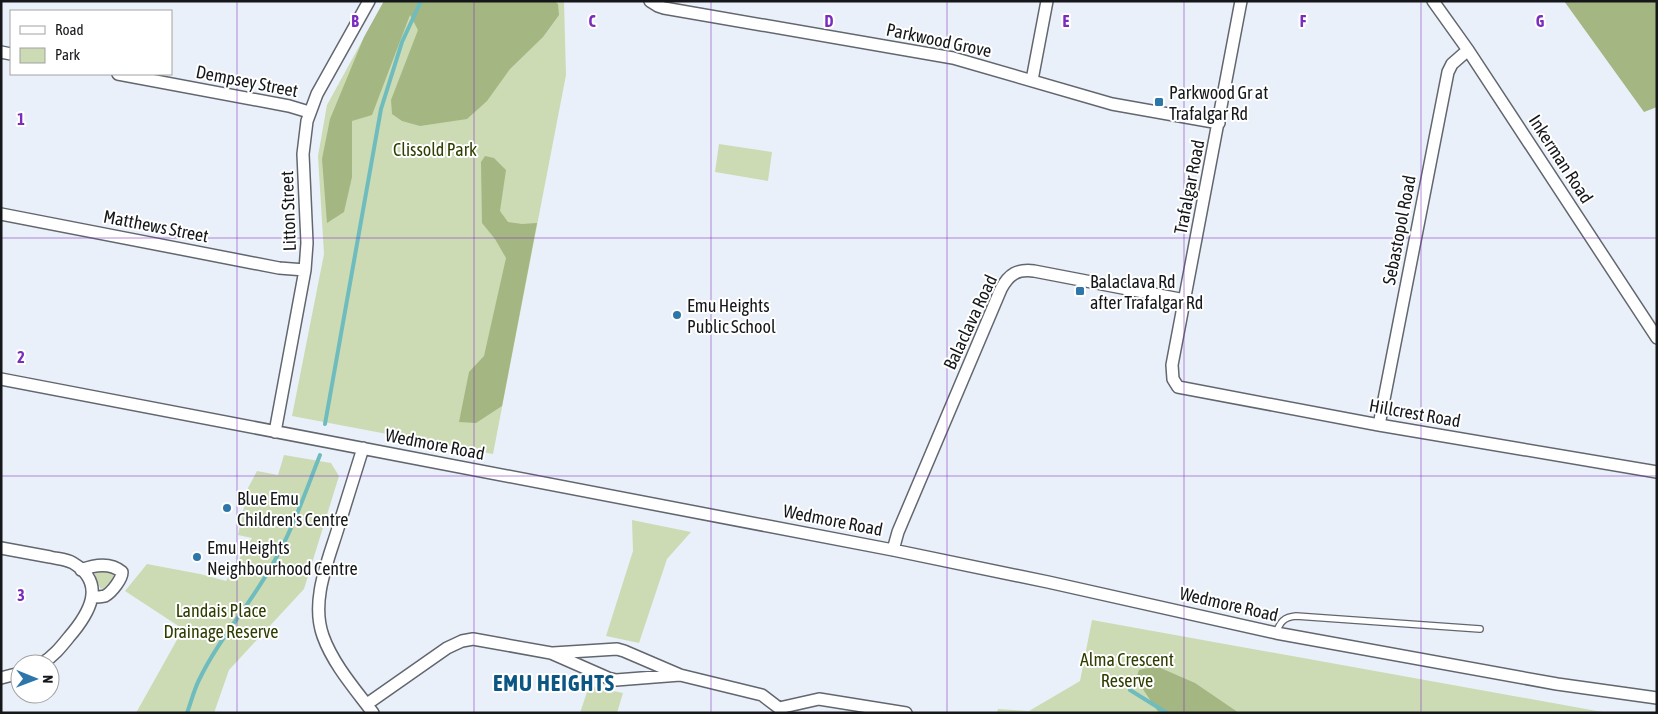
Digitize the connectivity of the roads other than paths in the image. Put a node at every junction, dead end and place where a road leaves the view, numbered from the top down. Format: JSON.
{"nodes":[{"id":1,"x":369,"y":1,"type":"edge"},
{"id":2,"x":650,"y":1,"type":"edge"},
{"id":3,"x":1047,"y":1,"type":"edge"},
{"id":4,"x":1241,"y":1,"type":"edge"},
{"id":5,"x":1433,"y":1,"type":"edge"},
{"id":6,"x":1468,"y":50,"type":"junction"},
{"id":7,"x":123,"y":75,"type":"edge"},
{"id":8,"x":1032,"y":80,"type":"junction"},
{"id":9,"x":309,"y":112,"type":"junction"},
{"id":10,"x":1219,"y":123,"type":"junction"},
{"id":11,"x":1,"y":214,"type":"edge"},
{"id":12,"x":305,"y":270,"type":"junction"},
{"id":13,"x":1185,"y":300,"type":"junction"},
{"id":14,"x":1657,"y":338,"type":"edge"},
{"id":15,"x":1,"y":379,"type":"edge"},
{"id":16,"x":1173,"y":379,"type":"joint"},
{"id":17,"x":1379,"y":425,"type":"junction"},
{"id":18,"x":275,"y":432,"type":"junction"},
{"id":19,"x":363,"y":448,"type":"junction"},
{"id":20,"x":1657,"y":472,"type":"edge"},
{"id":21,"x":1,"y":548,"type":"edge"},
{"id":22,"x":894,"y":550,"type":"junction"},
{"id":23,"x":81,"y":570,"type":"junction"},
{"id":24,"x":92,"y":597,"type":"junction"},
{"id":25,"x":1480,"y":629,"type":"dead end"},
{"id":26,"x":1276,"y":633,"type":"junction"},
{"id":27,"x":551,"y":653,"type":"junction"},
{"id":28,"x":54,"y":654,"type":"edge"},
{"id":29,"x":680,"y":676,"type":"junction"},
{"id":30,"x":1657,"y":698,"type":"edge"},
{"id":31,"x":370,"y":708,"type":"edge"},
{"id":32,"x":777,"y":710,"type":"edge"},
{"id":33,"x":906,"y":713,"type":"edge"}],
"edges":[{"from":1,"to":9,"type":"street","name":"Litton Street"},
{"from":2,"to":8,"type":"street","name":"Parkwood Grove"},
{"from":3,"to":8,"type":"street"},
{"from":4,"to":10,"type":"street","name":"Trafalgar Road"},
{"from":5,"to":6,"type":"street","name":"Inkerman Road"},
{"from":6,"to":14,"type":"street","name":"Inkerman Road"},
{"from":6,"to":17,"type":"street","name":"Sebastopol Road"},
{"from":7,"to":9,"type":"street","name":"Dempsey Street"},
{"from":8,"to":10,"type":"street","name":"Parkwood Grove"},
{"from":9,"to":12,"type":"street","name":"Litton Street"},
{"from":10,"to":13,"type":"street","name":"Trafalgar Road"},
{"from":11,"to":12,"type":"street","name":"Matthews Street"},
{"from":12,"to":18,"type":"street","name":"Litton Street"},
{"from":13,"to":16,"type":"street","name":"Trafalgar Road"},
{"from":13,"to":22,"type":"street","name":"Balaclava Road"},
{"from":15,"to":18,"type":"street","name":"Wedmore Road"},
{"from":16,"to":17,"type":"street","name":"Hillcrest Road"},
{"from":17,"to":20,"type":"street","name":"Hillcrest Road"},
{"from":18,"to":19,"type":"street","name":"Wedmore Road"},
{"from":19,"to":22,"type":"street","name":"Wedmore Road"},
{"from":19,"to":31,"type":"street"},
{"from":21,"to":23,"type":"street"},
{"from":22,"to":26,"type":"street","name":"Wedmore Road"},
{"from":23,"to":24,"type":"street"},
{"from":23,"to":24,"type":"street"},
{"from":24,"to":28,"type":"street"},
{"from":25,"to":26,"type":"lane"},
{"from":26,"to":30,"type":"street","name":"Wedmore Road"},
{"from":27,"to":29,"type":"street"},
{"from":27,"to":29,"type":"street"},
{"from":27,"to":31,"type":"street"},
{"from":29,"to":32,"type":"street"},
{"from":32,"to":33,"type":"street"}]}
